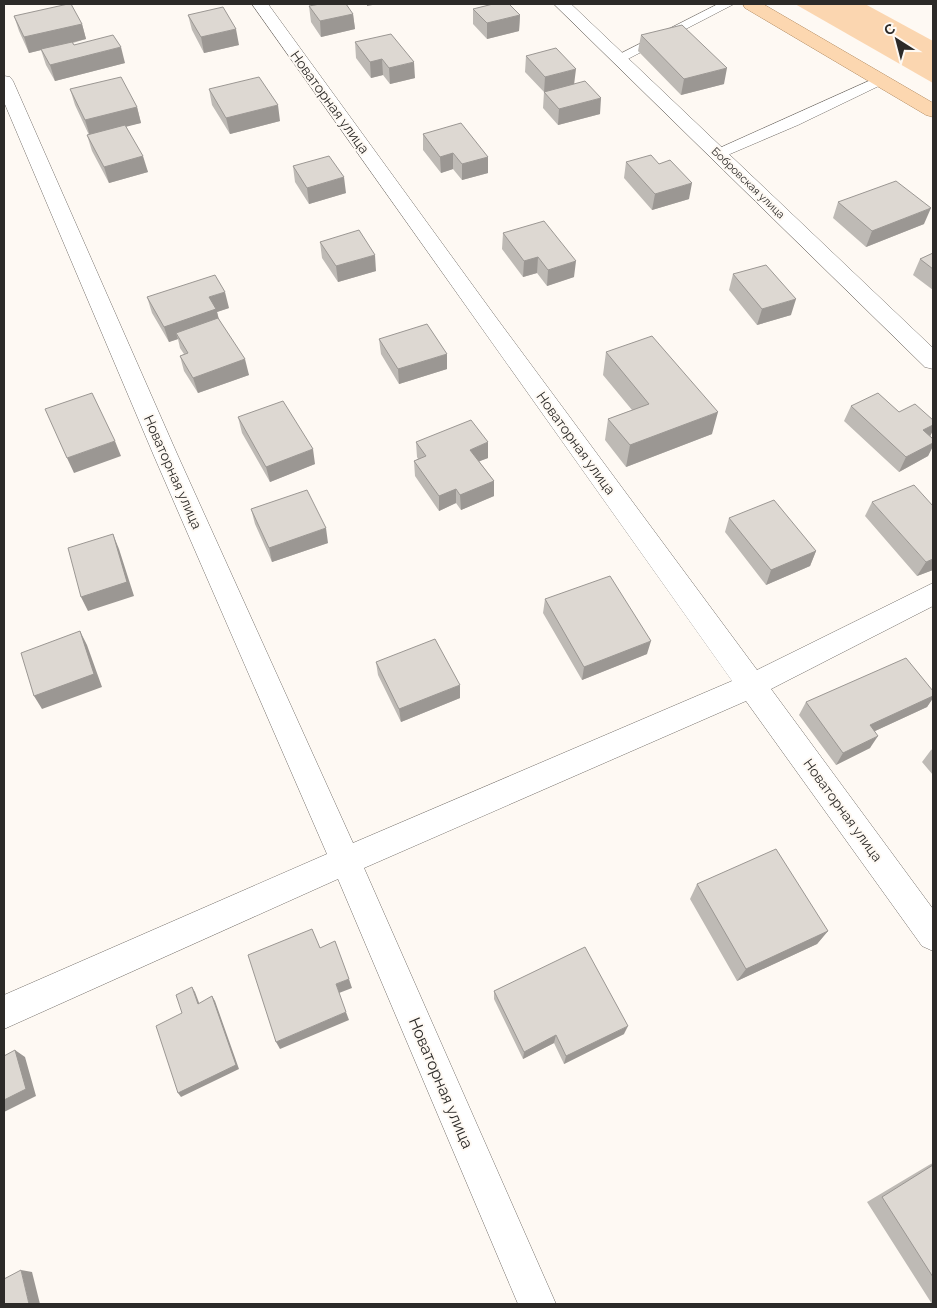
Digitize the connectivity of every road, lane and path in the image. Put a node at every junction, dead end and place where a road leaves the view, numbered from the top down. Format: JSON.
{"nodes":[{"id":1,"x":260,"y":4,"type":"edge"},
{"id":2,"x":562,"y":4,"type":"edge"},
{"id":3,"x":728,"y":4,"type":"edge"},
{"id":4,"x":750,"y":4,"type":"edge"},
{"id":5,"x":619,"y":58,"type":"junction"},
{"id":6,"x":880,"y":80,"type":"junction"},
{"id":7,"x":4,"y":82,"type":"edge"},
{"id":8,"x":933,"y":111,"type":"edge"},
{"id":9,"x":718,"y":154,"type":"junction"},
{"id":10,"x":933,"y":361,"type":"edge"},
{"id":11,"x":933,"y":594,"type":"edge"},
{"id":12,"x":753,"y":686,"type":"junction"},
{"id":13,"x":345,"y":861,"type":"junction"},
{"id":14,"x":933,"y":935,"type":"edge"},
{"id":15,"x":4,"y":1012,"type":"edge"},
{"id":16,"x":537,"y":1304,"type":"edge"}],
"edges":[{"from":1,"to":12,"type":"street","name":"Новаторная улица"},
{"from":2,"to":5,"type":"street","name":"Бобровская улица"},
{"from":3,"to":5,"type":"lane"},
{"from":4,"to":6,"type":"main road"},
{"from":5,"to":9,"type":"street","name":"Бобровская улица"},
{"from":6,"to":8,"type":"main road"},
{"from":6,"to":9,"type":"lane"},
{"from":7,"to":13,"type":"street","name":"Новаторная улица"},
{"from":9,"to":10,"type":"street","name":"Бобровская улица"},
{"from":11,"to":12,"type":"street"},
{"from":12,"to":13,"type":"street"},
{"from":12,"to":14,"type":"street","name":"Новаторная улица"},
{"from":13,"to":15,"type":"street"},
{"from":13,"to":16,"type":"street","name":"Новаторная улица"}]}
